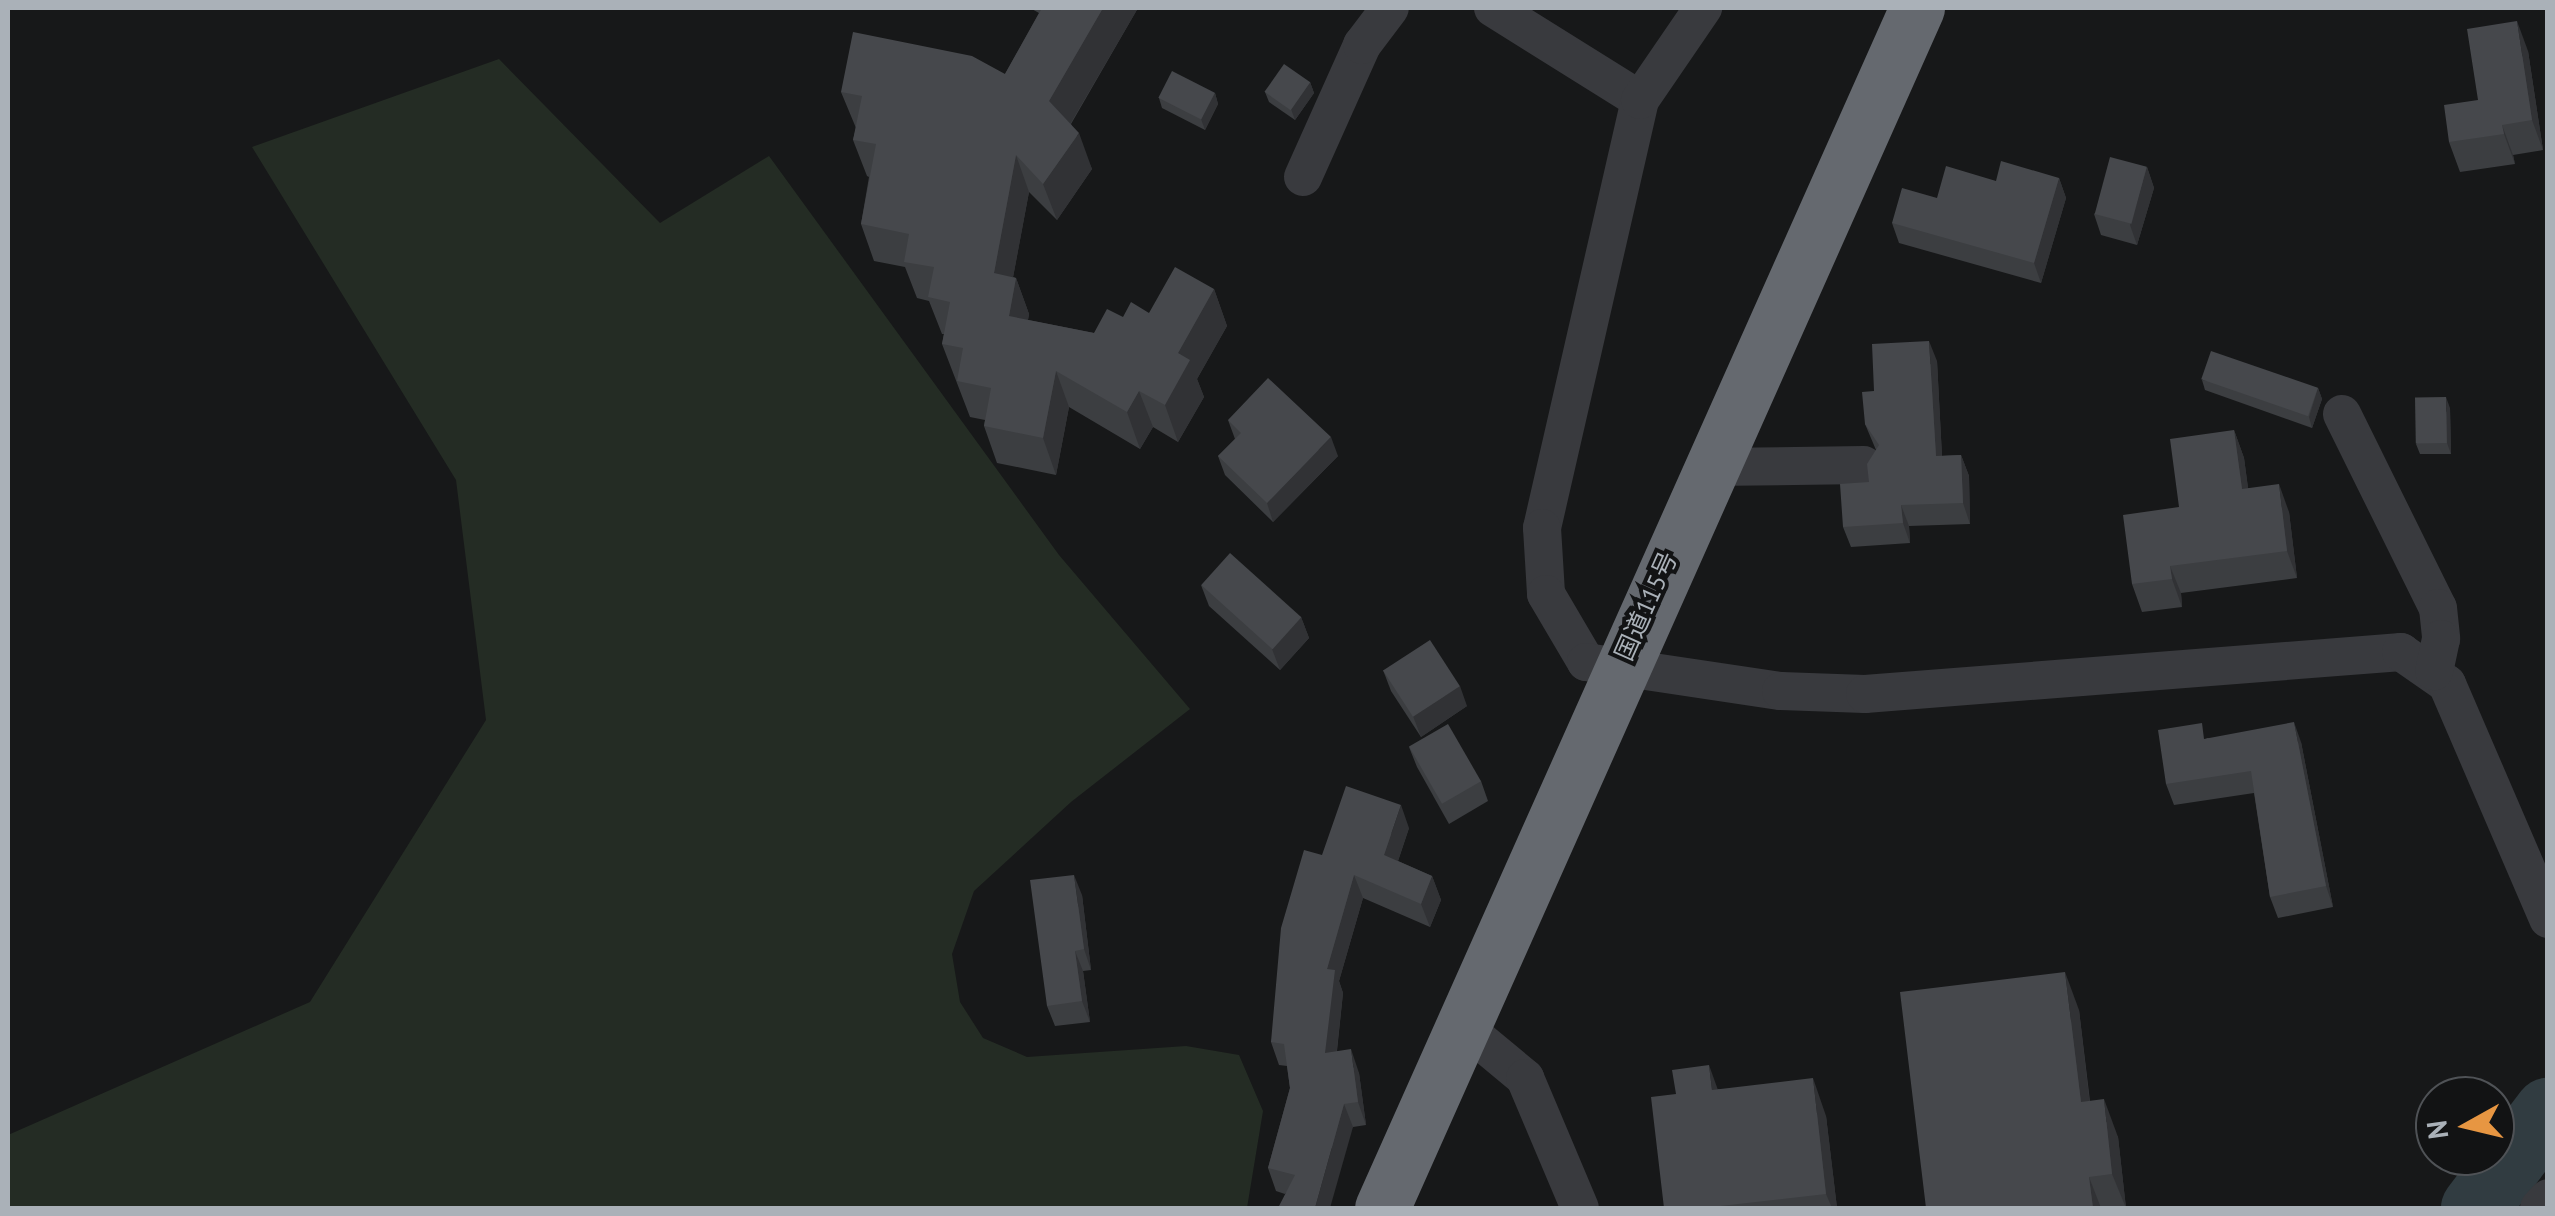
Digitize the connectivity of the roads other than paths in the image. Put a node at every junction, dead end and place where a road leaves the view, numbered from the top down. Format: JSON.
{"nodes":[{"id":1,"x":1390,"y":8,"type":"edge"},
{"id":2,"x":1494,"y":8,"type":"edge"},
{"id":3,"x":1704,"y":8,"type":"edge"},
{"id":4,"x":1917,"y":8,"type":"edge"},
{"id":5,"x":1640,"y":100,"type":"junction"},
{"id":6,"x":1303,"y":177,"type":"dead end"},
{"id":7,"x":2342,"y":414,"type":"dead end"},
{"id":8,"x":1864,"y":465,"type":"edge"},
{"id":9,"x":1708,"y":467,"type":"junction"},
{"id":10,"x":1617,"y":670,"type":"junction"},
{"id":11,"x":2434,"y":671,"type":"junction"},
{"id":12,"x":2548,"y":919,"type":"edge"},
{"id":13,"x":1466,"y":1029,"type":"junction"},
{"id":14,"x":2548,"y":1198,"type":"edge"},
{"id":15,"x":1382,"y":1208,"type":"edge"},
{"id":16,"x":1580,"y":1208,"type":"edge"},
{"id":17,"x":2540,"y":1208,"type":"edge"}],
"edges":[{"from":1,"to":6,"type":"street"},
{"from":2,"to":5,"type":"street"},
{"from":3,"to":5,"type":"street"},
{"from":4,"to":9,"type":"highway","name":"国道115号"},
{"from":5,"to":10,"type":"street"},
{"from":7,"to":11,"type":"street"},
{"from":8,"to":9,"type":"street"},
{"from":9,"to":10,"type":"highway","name":"国道115号"},
{"from":10,"to":11,"type":"street"},
{"from":10,"to":13,"type":"highway","name":"国道115号"},
{"from":11,"to":12,"type":"street"},
{"from":13,"to":15,"type":"highway","name":"国道115号"},
{"from":13,"to":16,"type":"street"},
{"from":14,"to":17,"type":"street"}]}
